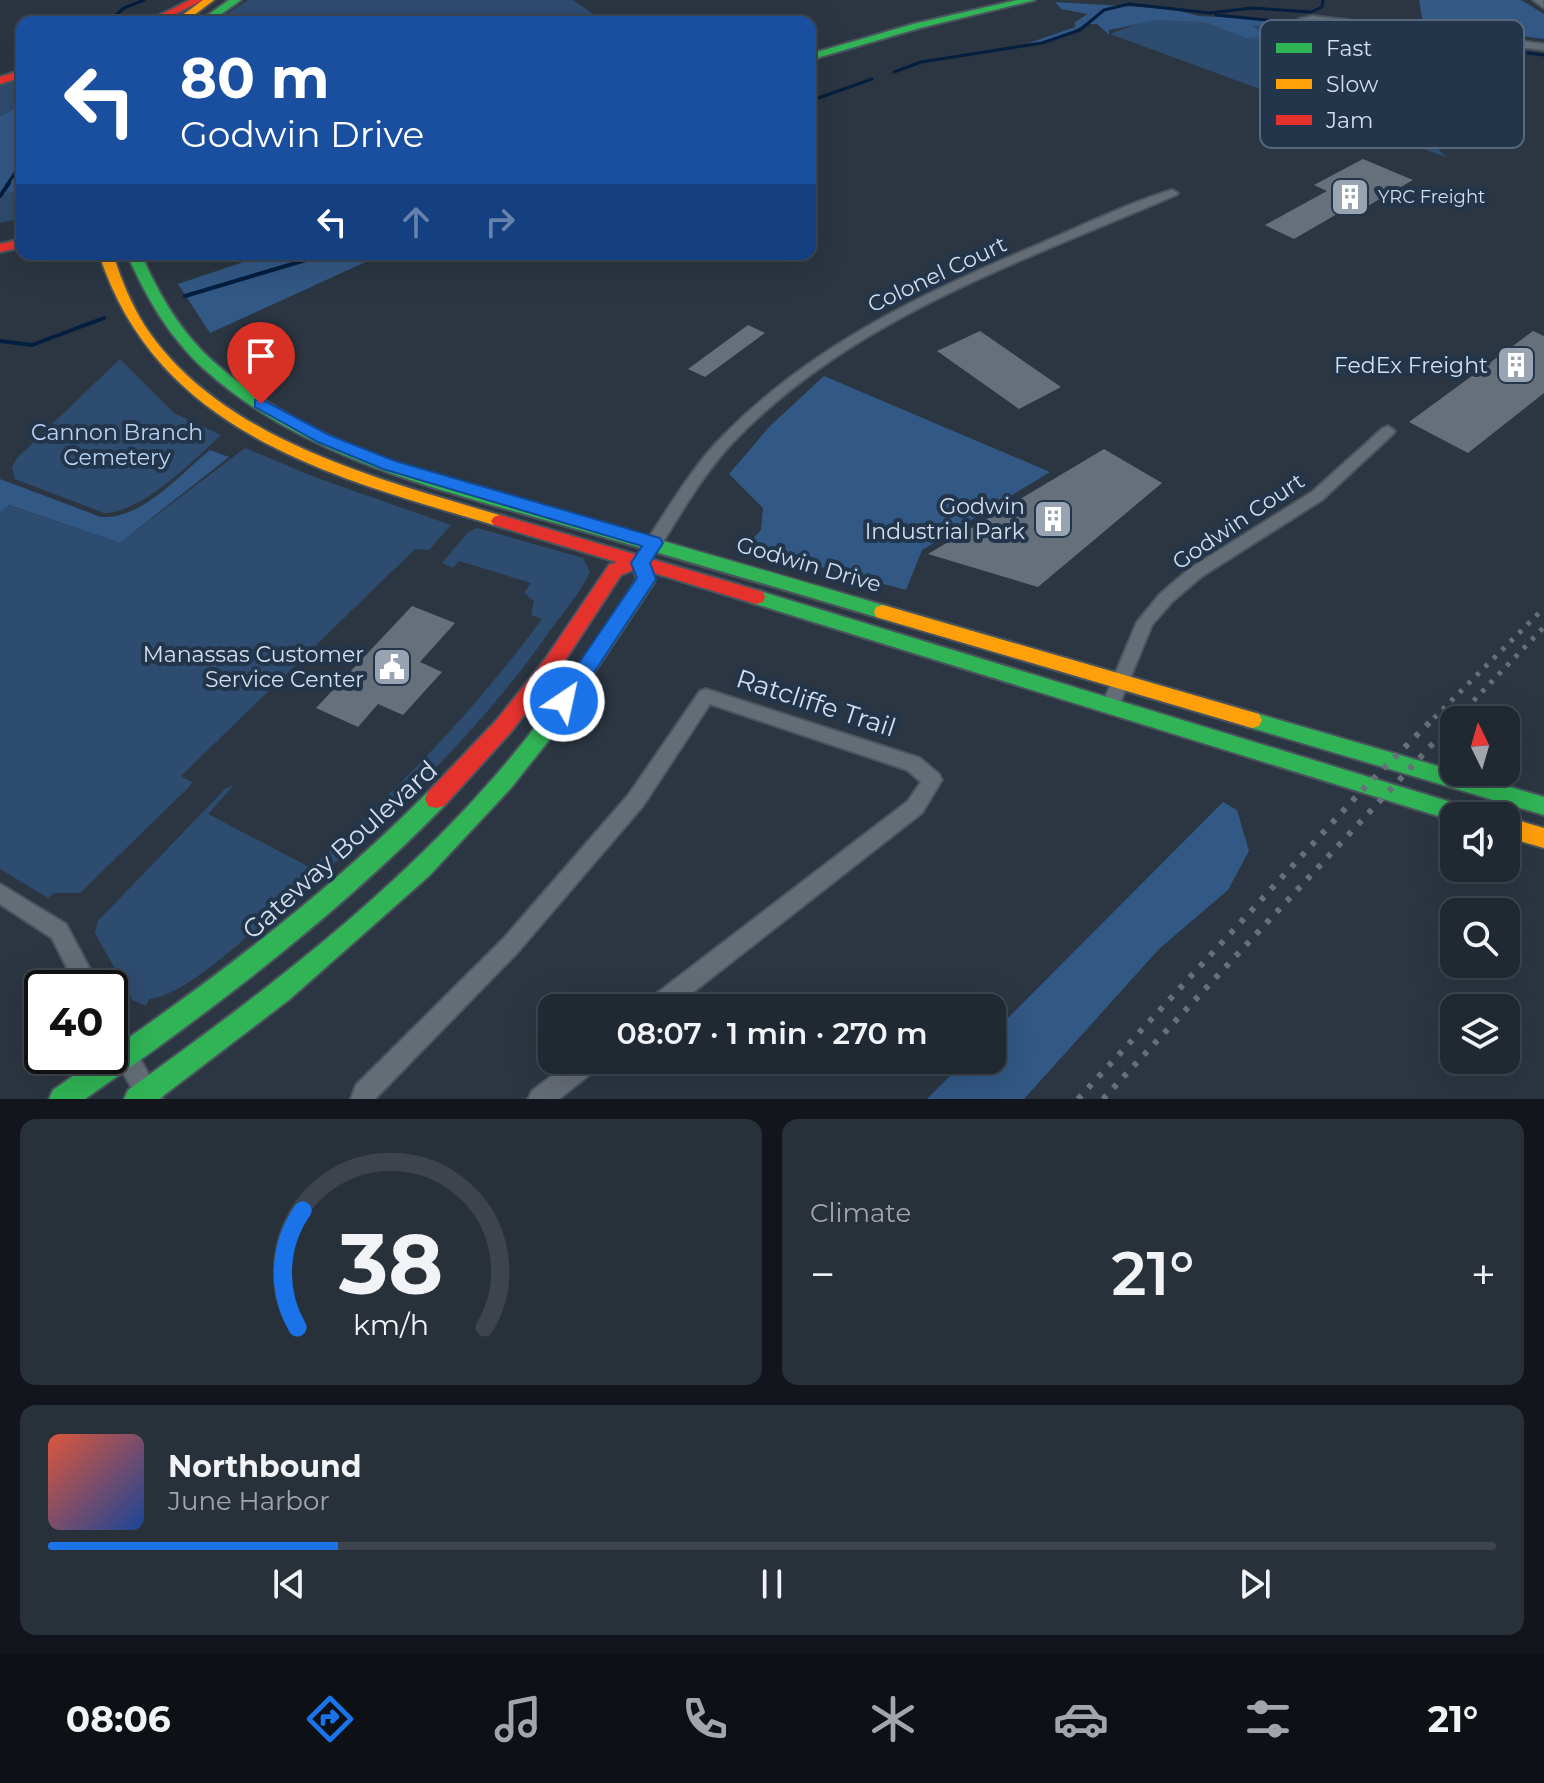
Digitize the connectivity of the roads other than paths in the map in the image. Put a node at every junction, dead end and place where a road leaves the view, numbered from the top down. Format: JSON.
{"nodes":[{"id":1,"x":198,"y":0,"type":"edge"},
{"id":2,"x":209,"y":0,"type":"edge"},
{"id":3,"x":236,"y":0,"type":"edge"},
{"id":4,"x":993,"y":0,"type":"edge"},
{"id":5,"x":1030,"y":0,"type":"edge"},
{"id":6,"x":1537,"y":0,"type":"edge"},
{"id":7,"x":1544,"y":5,"type":"edge"},
{"id":8,"x":164,"y":16,"type":"edge"},
{"id":9,"x":186,"y":16,"type":"edge"},
{"id":10,"x":212,"y":16,"type":"edge"},
{"id":11,"x":816,"y":45,"type":"edge"},
{"id":12,"x":1524,"y":45,"type":"edge"},
{"id":13,"x":1544,"y":47,"type":"edge"},
{"id":14,"x":816,"y":55,"type":"edge"},
{"id":15,"x":1172,"y":193,"type":"dead end"},
{"id":16,"x":108,"y":260,"type":"edge"},
{"id":17,"x":137,"y":260,"type":"edge"},
{"id":18,"x":261,"y":404,"type":"junction"},
{"id":19,"x":236,"y":419,"type":"junction"},
{"id":20,"x":1388,"y":431,"type":"dead end"},
{"id":21,"x":654,"y":543,"type":"junction"},
{"id":22,"x":640,"y":563,"type":"junction"},
{"id":23,"x":1119,"y":679,"type":"junction"},
{"id":24,"x":1111,"y":705,"type":"junction"},
{"id":25,"x":1544,"y":806,"type":"edge"},
{"id":26,"x":1440,"y":808,"type":"edge"},
{"id":27,"x":1520,"y":831,"type":"edge"},
{"id":28,"x":1544,"y":838,"type":"edge"},
{"id":29,"x":0,"y":893,"type":"edge"},
{"id":30,"x":80,"y":970,"type":"edge"},
{"id":31,"x":674,"y":994,"type":"edge"},
{"id":32,"x":128,"y":1055,"type":"edge"},
{"id":33,"x":128,"y":1063,"type":"edge"},
{"id":34,"x":100,"y":1074,"type":"edge"},
{"id":35,"x":572,"y":1074,"type":"edge"},
{"id":36,"x":145,"y":1096,"type":"edge"},
{"id":37,"x":62,"y":1099,"type":"edge"},
{"id":38,"x":363,"y":1099,"type":"edge"},
{"id":39,"x":540,"y":1099,"type":"edge"}],
"edges":[{"from":1,"to":8,"type":"main road"},
{"from":2,"to":9,"type":"main road"},
{"from":3,"to":10,"type":"main road"},
{"from":4,"to":11,"type":"main road"},
{"from":5,"to":14,"type":"main road"},
{"from":6,"to":7,"type":"street"},
{"from":12,"to":13,"type":"street"},
{"from":15,"to":21,"type":"street","name":"Colonel Court"},
{"from":16,"to":19,"type":"main road","name":"Godwin Drive"},
{"from":17,"to":18,"type":"main road","name":"Godwin Drive"},
{"from":18,"to":19,"type":"main road"},
{"from":18,"to":21,"type":"main road","name":"Godwin Drive"},
{"from":19,"to":22,"type":"main road","name":"Godwin Drive"},
{"from":20,"to":23,"type":"street","name":"Godwin Court"},
{"from":21,"to":22,"type":"main road","name":"Gateway Boulevard"},
{"from":21,"to":23,"type":"main road","name":"Godwin Drive"},
{"from":22,"to":24,"type":"main road","name":"Godwin Drive"},
{"from":22,"to":32,"type":"main road","name":"Gateway Boulevard"},
{"from":22,"to":36,"type":"main road","name":"Gateway Boulevard"},
{"from":23,"to":24,"type":"street","name":"Godwin Court"},
{"from":23,"to":25,"type":"main road","name":"Godwin Drive"},
{"from":24,"to":26,"type":"main road","name":"Godwin Drive"},
{"from":27,"to":28,"type":"main road"},
{"from":29,"to":30,"type":"street"},
{"from":31,"to":38,"type":"street","name":"Ratcliffe Trail"},
{"from":33,"to":36,"type":"street"},
{"from":34,"to":37,"type":"main road","name":"Gateway Boulevard"},
{"from":35,"to":39,"type":"street"}]}
